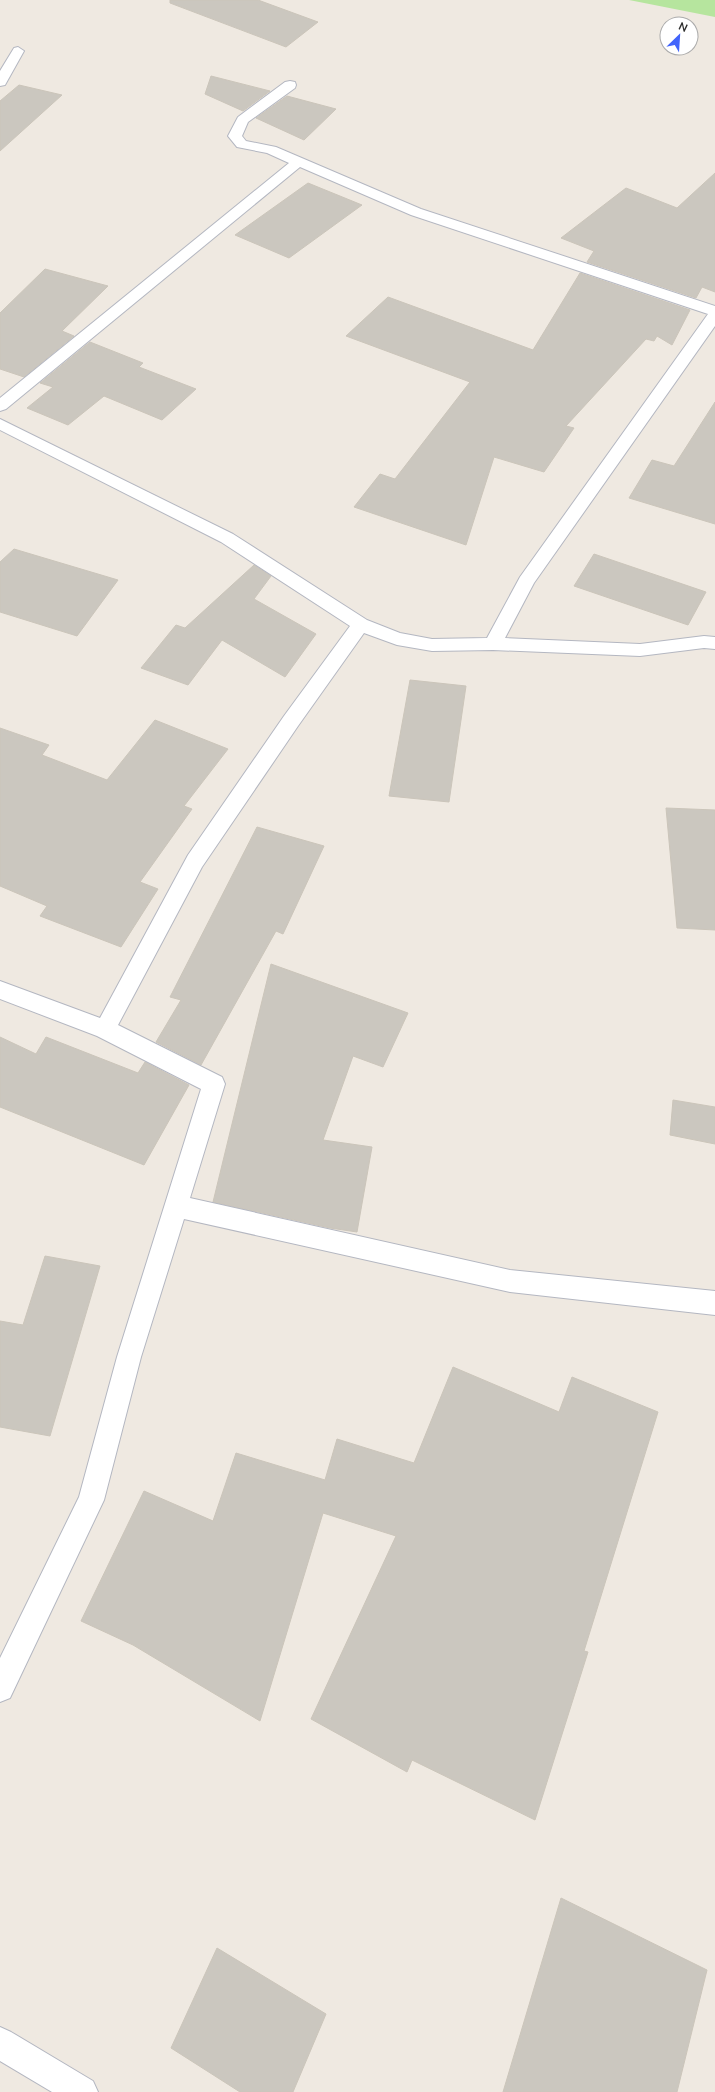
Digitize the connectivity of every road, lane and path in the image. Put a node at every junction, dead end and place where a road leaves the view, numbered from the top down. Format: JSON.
{"nodes":[{"id":1,"x":18,"y":51,"type":"dead end"},
{"id":2,"x":0,"y":82,"type":"edge"},
{"id":3,"x":290,"y":85,"type":"dead end"},
{"id":4,"x":298,"y":162,"type":"junction"},
{"id":5,"x":715,"y":311,"type":"edge"},
{"id":6,"x":715,"y":315,"type":"edge"},
{"id":7,"x":0,"y":406,"type":"edge"},
{"id":8,"x":0,"y":424,"type":"edge"},
{"id":9,"x":361,"y":624,"type":"junction"},
{"id":10,"x":715,"y":643,"type":"edge"},
{"id":11,"x":493,"y":644,"type":"junction"},
{"id":12,"x":0,"y":990,"type":"edge"},
{"id":13,"x":105,"y":1029,"type":"junction"},
{"id":14,"x":176,"y":1206,"type":"junction"},
{"id":15,"x":715,"y":1303,"type":"edge"},
{"id":16,"x":0,"y":1688,"type":"edge"},
{"id":17,"x":0,"y":2043,"type":"edge"},
{"id":18,"x":82,"y":2092,"type":"edge"}],
"edges":[{"from":1,"to":2,"type":"street"},
{"from":3,"to":4,"type":"street"},
{"from":4,"to":5,"type":"street"},
{"from":4,"to":7,"type":"street"},
{"from":6,"to":11,"type":"street"},
{"from":8,"to":9,"type":"street"},
{"from":9,"to":11,"type":"street"},
{"from":9,"to":13,"type":"street"},
{"from":10,"to":11,"type":"street"},
{"from":12,"to":13,"type":"street"},
{"from":13,"to":14,"type":"street"},
{"from":14,"to":15,"type":"street"},
{"from":14,"to":16,"type":"street"},
{"from":17,"to":18,"type":"street"}]}
